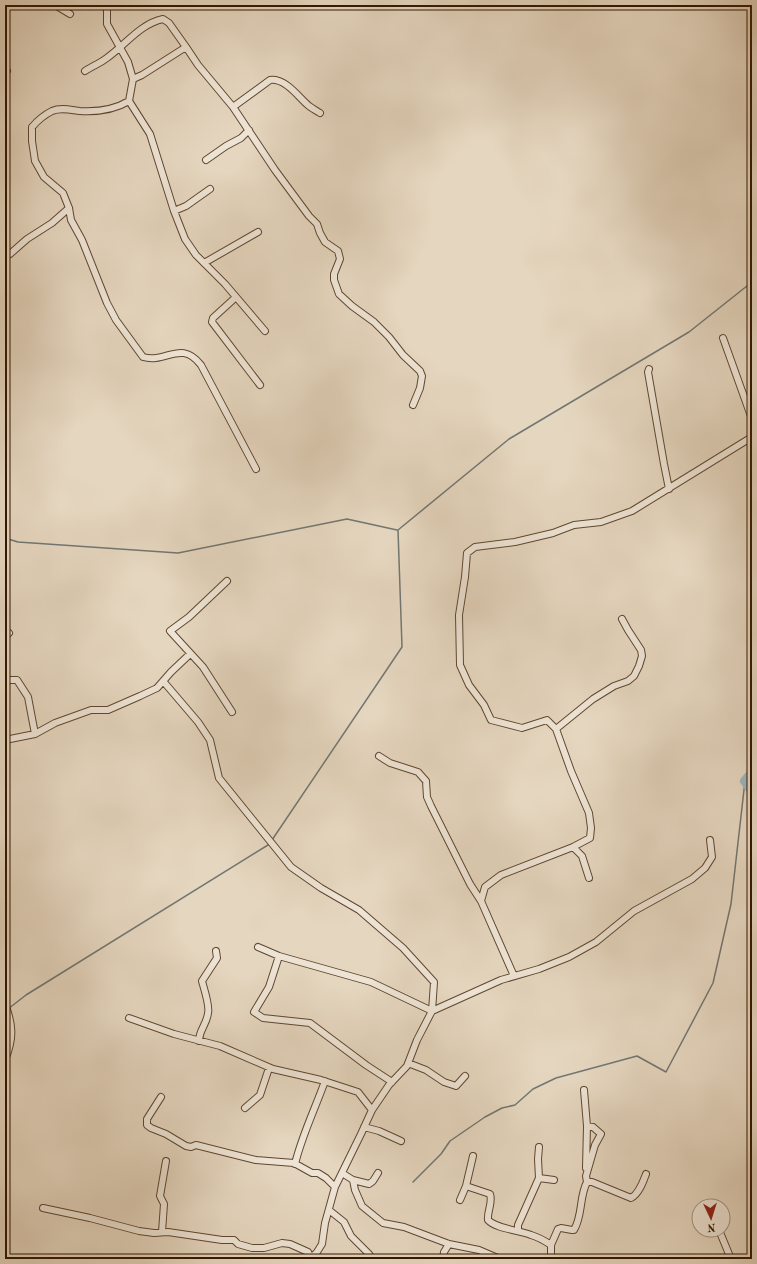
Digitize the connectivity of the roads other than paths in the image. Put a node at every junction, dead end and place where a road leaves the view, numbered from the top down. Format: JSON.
{"nodes":[{"id":1,"x":55,"y":5,"type":"edge"},
{"id":2,"x":107,"y":5,"type":"edge"},
{"id":3,"x":70,"y":14,"type":"dead end"},
{"id":4,"x":120,"y":47,"type":"junction"},
{"id":5,"x":186,"y":47,"type":"junction"},
{"id":6,"x":85,"y":71,"type":"dead end"},
{"id":7,"x":133,"y":79,"type":"junction"},
{"id":8,"x":129,"y":101,"type":"junction"},
{"id":9,"x":233,"y":107,"type":"junction"},
{"id":10,"x":320,"y":113,"type":"dead end"},
{"id":11,"x":249,"y":130,"type":"junction"},
{"id":12,"x":206,"y":160,"type":"dead end"},
{"id":13,"x":210,"y":189,"type":"dead end"},
{"id":14,"x":69,"y":208,"type":"junction"},
{"id":15,"x":174,"y":211,"type":"junction"},
{"id":16,"x":258,"y":232,"type":"dead end"},
{"id":17,"x":5,"y":256,"type":"edge"},
{"id":18,"x":204,"y":262,"type":"junction"},
{"id":19,"x":236,"y":297,"type":"junction"},
{"id":20,"x":265,"y":331,"type":"dead end"},
{"id":21,"x":723,"y":338,"type":"dead end"},
{"id":22,"x":649,"y":369,"type":"dead end"},
{"id":23,"x":260,"y":385,"type":"dead end"},
{"id":24,"x":413,"y":405,"type":"dead end"},
{"id":25,"x":752,"y":419,"type":"edge"},
{"id":26,"x":752,"y":437,"type":"edge"},
{"id":27,"x":256,"y":469,"type":"dead end"},
{"id":28,"x":670,"y":488,"type":"junction"},
{"id":29,"x":228,"y":581,"type":"dead end"},
{"id":30,"x":622,"y":619,"type":"dead end"},
{"id":31,"x":190,"y":654,"type":"junction"},
{"id":32,"x":5,"y":680,"type":"edge"},
{"id":33,"x":163,"y":681,"type":"junction"},
{"id":34,"x":232,"y":712,"type":"dead end"},
{"id":35,"x":556,"y":729,"type":"junction"},
{"id":36,"x":35,"y":734,"type":"junction"},
{"id":37,"x":5,"y":740,"type":"edge"},
{"id":38,"x":379,"y":756,"type":"dead end"},
{"id":39,"x":710,"y":840,"type":"dead end"},
{"id":40,"x":573,"y":847,"type":"junction"},
{"id":41,"x":589,"y":878,"type":"dead end"},
{"id":42,"x":481,"y":901,"type":"junction"},
{"id":43,"x":258,"y":947,"type":"dead end"},
{"id":44,"x":216,"y":951,"type":"dead end"},
{"id":45,"x":279,"y":956,"type":"junction"},
{"id":46,"x":514,"y":976,"type":"junction"},
{"id":47,"x":5,"y":1004,"type":"edge"},
{"id":48,"x":432,"y":1011,"type":"junction"},
{"id":49,"x":129,"y":1018,"type":"dead end"},
{"id":50,"x":199,"y":1041,"type":"junction"},
{"id":51,"x":5,"y":1060,"type":"edge"},
{"id":52,"x":408,"y":1063,"type":"junction"},
{"id":53,"x":268,"y":1068,"type":"junction"},
{"id":54,"x":465,"y":1076,"type":"dead end"},
{"id":55,"x":325,"y":1081,"type":"junction"},
{"id":56,"x":392,"y":1082,"type":"junction"},
{"id":57,"x":584,"y":1090,"type":"dead end"},
{"id":58,"x":161,"y":1097,"type":"dead end"},
{"id":59,"x":246,"y":1108,"type":"dead end"},
{"id":60,"x":372,"y":1110,"type":"junction"},
{"id":61,"x":587,"y":1126,"type":"junction"},
{"id":62,"x":364,"y":1127,"type":"junction"},
{"id":63,"x":401,"y":1141,"type":"dead end"},
{"id":64,"x":539,"y":1147,"type":"dead end"},
{"id":65,"x":473,"y":1156,"type":"dead end"},
{"id":66,"x":166,"y":1161,"type":"dead end"},
{"id":67,"x":296,"y":1164,"type":"junction"},
{"id":68,"x":342,"y":1173,"type":"junction"},
{"id":69,"x":378,"y":1173,"type":"dead end"},
{"id":70,"x":646,"y":1174,"type":"dead end"},
{"id":71,"x":539,"y":1178,"type":"junction"},
{"id":72,"x":587,"y":1179,"type":"junction"},
{"id":73,"x":353,"y":1180,"type":"junction"},
{"id":74,"x":554,"y":1180,"type":"dead end"},
{"id":75,"x":466,"y":1186,"type":"junction"},
{"id":76,"x":334,"y":1187,"type":"junction"},
{"id":77,"x":460,"y":1200,"type":"dead end"},
{"id":78,"x":43,"y":1208,"type":"dead end"},
{"id":79,"x":329,"y":1210,"type":"junction"},
{"id":80,"x":518,"y":1231,"type":"junction"},
{"id":81,"x":162,"y":1232,"type":"junction"},
{"id":82,"x":722,"y":1238,"type":"edge"},
{"id":83,"x":449,"y":1244,"type":"junction"},
{"id":84,"x":551,"y":1245,"type":"junction"},
{"id":85,"x":310,"y":1258,"type":"edge"},
{"id":86,"x":372,"y":1259,"type":"edge"},
{"id":87,"x":442,"y":1259,"type":"edge"},
{"id":88,"x":500,"y":1259,"type":"edge"},
{"id":89,"x":549,"y":1259,"type":"edge"},
{"id":90,"x":731,"y":1259,"type":"edge"}],
"edges":[{"from":1,"to":3,"type":"street"},
{"from":2,"to":4,"type":"street"},
{"from":4,"to":5,"type":"street"},
{"from":4,"to":6,"type":"street"},
{"from":4,"to":7,"type":"street"},
{"from":5,"to":7,"type":"street"},
{"from":5,"to":9,"type":"street"},
{"from":7,"to":8,"type":"street"},
{"from":8,"to":14,"type":"street"},
{"from":8,"to":15,"type":"street"},
{"from":9,"to":10,"type":"street"},
{"from":9,"to":11,"type":"street"},
{"from":11,"to":12,"type":"street"},
{"from":11,"to":24,"type":"street"},
{"from":13,"to":15,"type":"street"},
{"from":14,"to":17,"type":"street"},
{"from":14,"to":27,"type":"street"},
{"from":15,"to":18,"type":"street"},
{"from":16,"to":18,"type":"street"},
{"from":18,"to":19,"type":"street"},
{"from":19,"to":20,"type":"street"},
{"from":19,"to":23,"type":"street"},
{"from":21,"to":25,"type":"street"},
{"from":22,"to":28,"type":"street"},
{"from":26,"to":28,"type":"street"},
{"from":28,"to":35,"type":"street"},
{"from":29,"to":31,"type":"street"},
{"from":30,"to":35,"type":"street"},
{"from":31,"to":33,"type":"street"},
{"from":31,"to":34,"type":"street"},
{"from":32,"to":36,"type":"street"},
{"from":33,"to":36,"type":"street"},
{"from":33,"to":48,"type":"street"},
{"from":35,"to":40,"type":"street"},
{"from":36,"to":37,"type":"street"},
{"from":38,"to":42,"type":"street"},
{"from":39,"to":46,"type":"street"},
{"from":40,"to":41,"type":"street"},
{"from":40,"to":42,"type":"street"},
{"from":42,"to":46,"type":"street"},
{"from":43,"to":45,"type":"street"},
{"from":44,"to":50,"type":"street"},
{"from":45,"to":48,"type":"street"},
{"from":45,"to":56,"type":"street"},
{"from":46,"to":48,"type":"street"},
{"from":47,"to":51,"type":"street"},
{"from":48,"to":52,"type":"street"},
{"from":49,"to":50,"type":"street"},
{"from":50,"to":53,"type":"street"},
{"from":52,"to":54,"type":"street"},
{"from":52,"to":56,"type":"street"},
{"from":53,"to":55,"type":"street"},
{"from":53,"to":59,"type":"street"},
{"from":55,"to":60,"type":"street"},
{"from":55,"to":67,"type":"street"},
{"from":56,"to":60,"type":"street"},
{"from":57,"to":61,"type":"street"},
{"from":58,"to":67,"type":"street"},
{"from":60,"to":62,"type":"street"},
{"from":61,"to":72,"type":"street"},
{"from":61,"to":72,"type":"street"},
{"from":62,"to":63,"type":"street"},
{"from":62,"to":68,"type":"street"},
{"from":64,"to":71,"type":"street"},
{"from":65,"to":75,"type":"street"},
{"from":66,"to":81,"type":"street"},
{"from":67,"to":76,"type":"street"},
{"from":68,"to":73,"type":"street"},
{"from":68,"to":76,"type":"street"},
{"from":69,"to":73,"type":"street"},
{"from":70,"to":72,"type":"street"},
{"from":71,"to":74,"type":"street"},
{"from":71,"to":80,"type":"street"},
{"from":72,"to":84,"type":"street"},
{"from":73,"to":83,"type":"street"},
{"from":75,"to":77,"type":"street"},
{"from":75,"to":80,"type":"street"},
{"from":76,"to":79,"type":"street"},
{"from":78,"to":81,"type":"street"},
{"from":79,"to":85,"type":"street"},
{"from":79,"to":86,"type":"street"},
{"from":80,"to":84,"type":"street"},
{"from":81,"to":85,"type":"street"},
{"from":82,"to":90,"type":"street"},
{"from":83,"to":87,"type":"street"},
{"from":83,"to":88,"type":"street"},
{"from":84,"to":89,"type":"street"}]}
